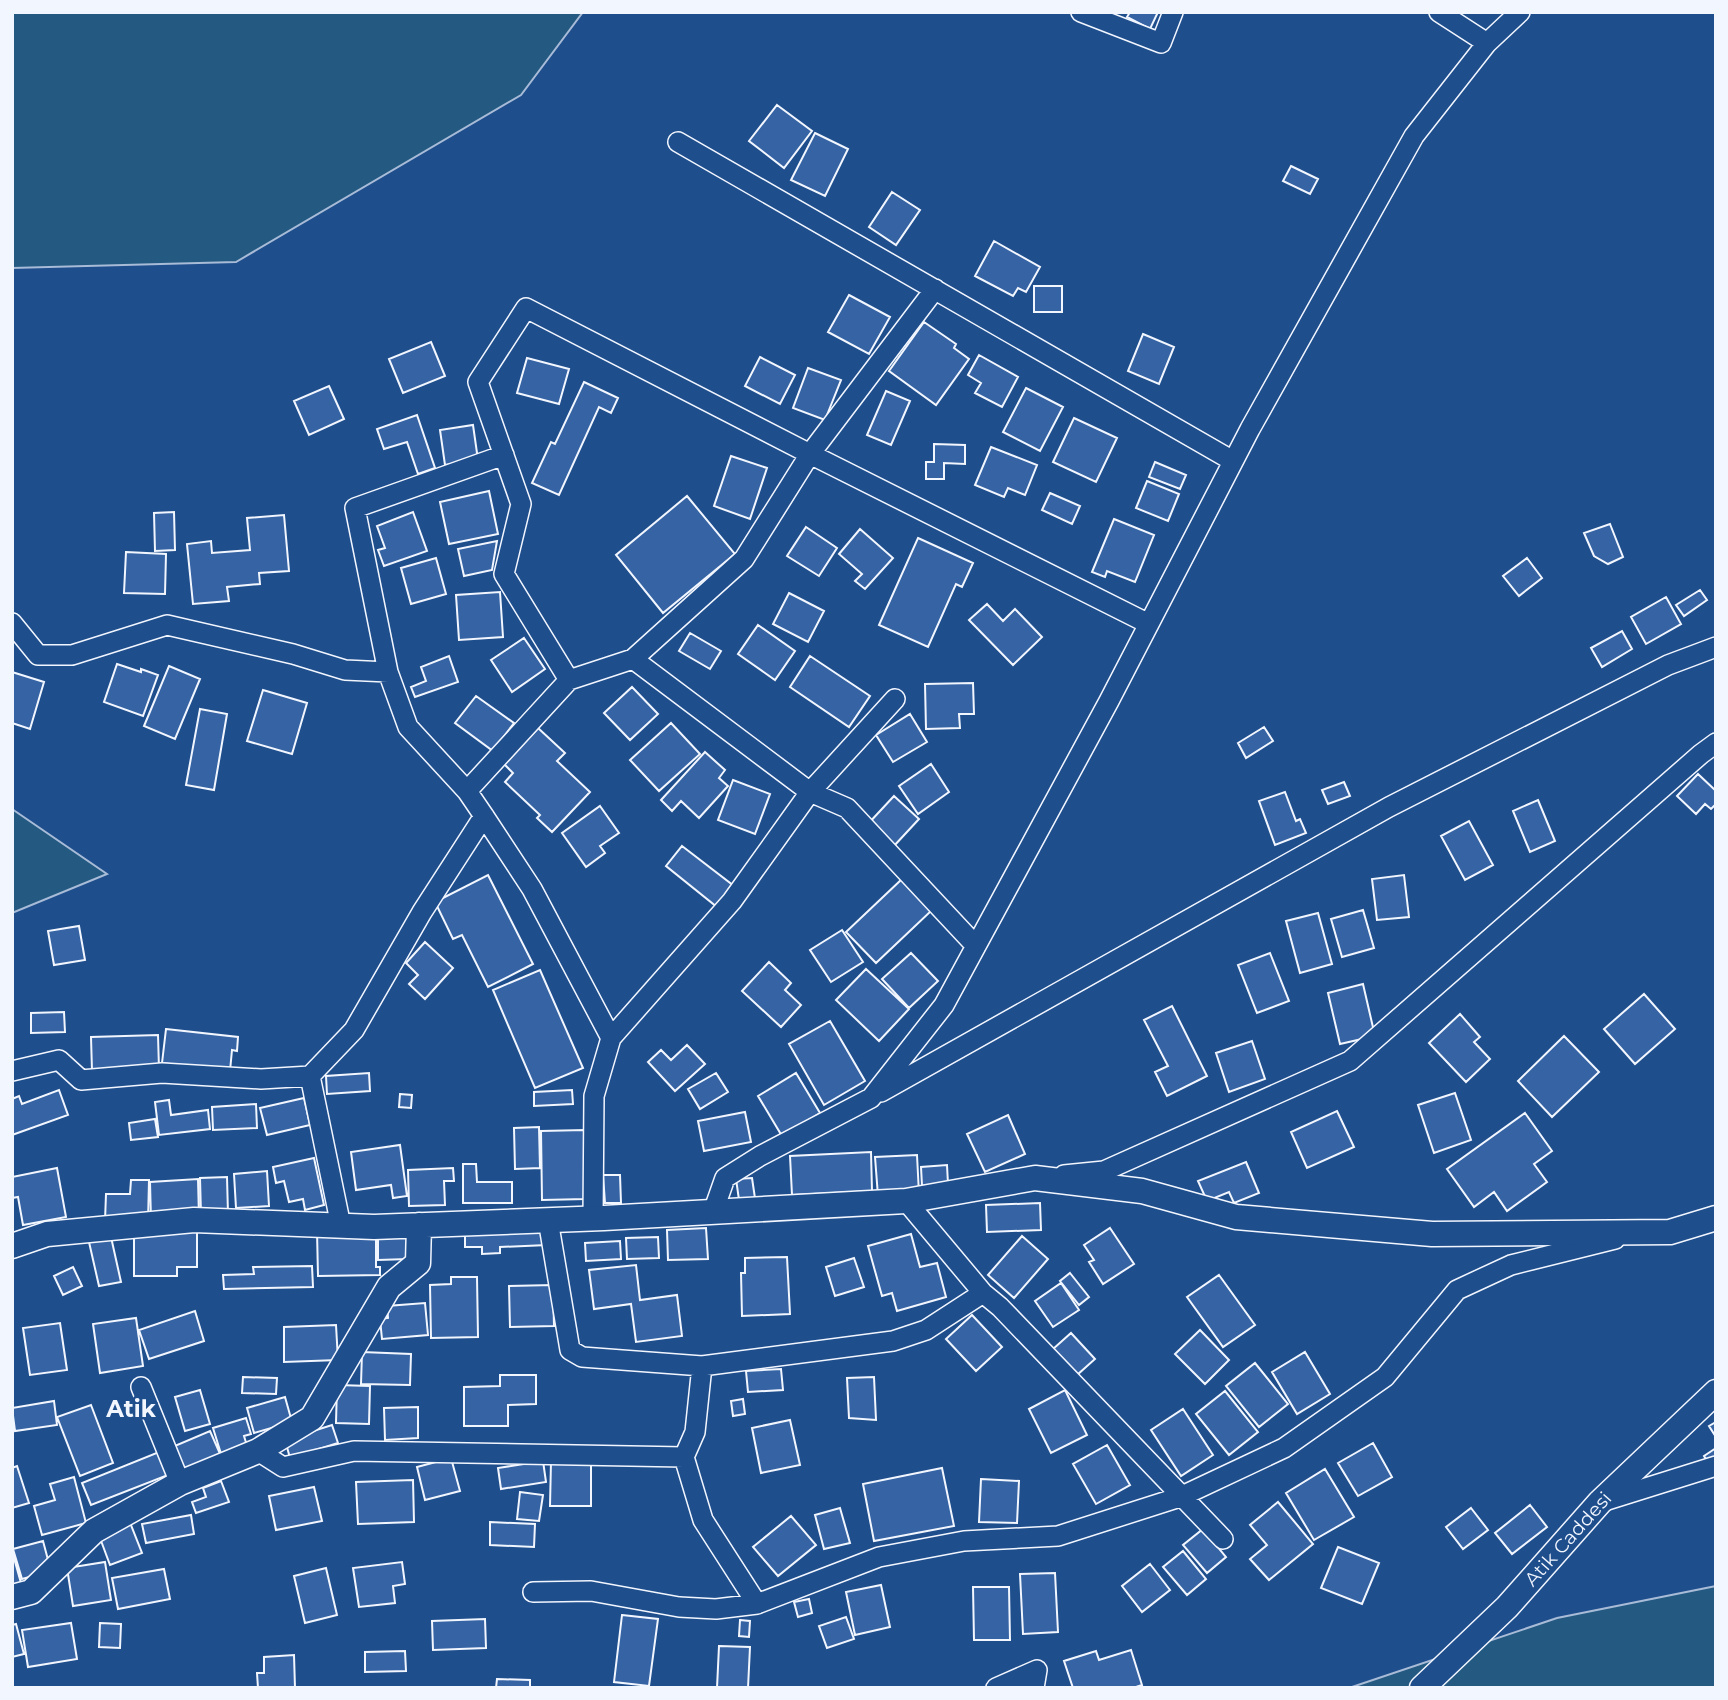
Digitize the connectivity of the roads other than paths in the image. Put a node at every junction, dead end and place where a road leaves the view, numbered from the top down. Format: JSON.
{"nodes":[{"id":1,"x":1081,"y":12,"type":"edge"},
{"id":2,"x":1173,"y":12,"type":"edge"},
{"id":3,"x":1439,"y":12,"type":"edge"},
{"id":4,"x":1520,"y":12,"type":"edge"},
{"id":5,"x":1487,"y":43,"type":"junction"},
{"id":6,"x":678,"y":142,"type":"dead end"},
{"id":7,"x":935,"y":289,"type":"junction"},
{"id":8,"x":810,"y":454,"type":"junction"},
{"id":9,"x":504,"y":455,"type":"junction"},
{"id":10,"x":1233,"y":461,"type":"junction"},
{"id":11,"x":12,"y":623,"type":"edge"},
{"id":12,"x":1149,"y":624,"type":"junction"},
{"id":13,"x":1716,"y":647,"type":"edge"},
{"id":14,"x":633,"y":659,"type":"junction"},
{"id":15,"x":388,"y":672,"type":"junction"},
{"id":16,"x":569,"y":680,"type":"junction"},
{"id":17,"x":895,"y":699,"type":"dead end"},
{"id":18,"x":1716,"y":743,"type":"edge"},
{"id":19,"x":467,"y":791,"type":"junction"},
{"id":20,"x":810,"y":792,"type":"junction"},
{"id":21,"x":484,"y":816,"type":"junction"},
{"id":22,"x":976,"y":946,"type":"junction"},
{"id":23,"x":611,"y":1038,"type":"junction"},
{"id":24,"x":12,"y":1071,"type":"edge"},
{"id":25,"x":310,"y":1076,"type":"junction"},
{"id":26,"x":871,"y":1098,"type":"junction"},
{"id":27,"x":1035,"y":1178,"type":"junction"},
{"id":28,"x":906,"y":1201,"type":"junction"},
{"id":29,"x":713,"y":1212,"type":"junction"},
{"id":30,"x":593,"y":1218,"type":"junction"},
{"id":31,"x":1716,"y":1218,"type":"edge"},
{"id":32,"x":548,"y":1220,"type":"junction"},
{"id":33,"x":419,"y":1225,"type":"junction"},
{"id":34,"x":341,"y":1226,"type":"junction"},
{"id":35,"x":1640,"y":1232,"type":"junction"},
{"id":36,"x":12,"y":1246,"type":"edge"},
{"id":37,"x":982,"y":1293,"type":"junction"},
{"id":38,"x":702,"y":1366,"type":"junction"},
{"id":39,"x":141,"y":1387,"type":"dead end"},
{"id":40,"x":1716,"y":1392,"type":"edge"},
{"id":41,"x":258,"y":1451,"type":"junction"},
{"id":42,"x":684,"y":1457,"type":"junction"},
{"id":43,"x":1716,"y":1466,"type":"edge"},
{"id":44,"x":180,"y":1483,"type":"junction"},
{"id":45,"x":1180,"y":1497,"type":"junction"},
{"id":46,"x":1600,"y":1502,"type":"junction"},
{"id":47,"x":1223,"y":1539,"type":"dead end"},
{"id":48,"x":533,"y":1592,"type":"dead end"},
{"id":49,"x":12,"y":1597,"type":"edge"},
{"id":50,"x":757,"y":1604,"type":"junction"},
{"id":51,"x":996,"y":1688,"type":"edge"},
{"id":52,"x":1034,"y":1688,"type":"edge"},
{"id":53,"x":1422,"y":1688,"type":"edge"}],
"edges":[{"from":1,"to":2,"type":"street"},
{"from":3,"to":5,"type":"street"},
{"from":4,"to":5,"type":"street"},
{"from":5,"to":10,"type":"street"},
{"from":6,"to":7,"type":"street"},
{"from":7,"to":8,"type":"street"},
{"from":7,"to":10,"type":"street"},
{"from":8,"to":9,"type":"street"},
{"from":8,"to":12,"type":"street"},
{"from":8,"to":14,"type":"street"},
{"from":9,"to":15,"type":"street"},
{"from":9,"to":16,"type":"street"},
{"from":10,"to":12,"type":"street"},
{"from":11,"to":15,"type":"street"},
{"from":12,"to":22,"type":"street"},
{"from":13,"to":26,"type":"street"},
{"from":14,"to":16,"type":"street"},
{"from":14,"to":20,"type":"street"},
{"from":15,"to":19,"type":"street"},
{"from":16,"to":19,"type":"street"},
{"from":17,"to":20,"type":"street"},
{"from":18,"to":27,"type":"street"},
{"from":19,"to":21,"type":"street"},
{"from":20,"to":22,"type":"street"},
{"from":20,"to":23,"type":"street"},
{"from":21,"to":23,"type":"street"},
{"from":21,"to":25,"type":"street"},
{"from":22,"to":26,"type":"street"},
{"from":23,"to":30,"type":"street"},
{"from":24,"to":25,"type":"street"},
{"from":25,"to":34,"type":"street"},
{"from":26,"to":29,"type":"street"},
{"from":27,"to":28,"type":"street"},
{"from":27,"to":35,"type":"street"},
{"from":28,"to":29,"type":"street"},
{"from":28,"to":37,"type":"street"},
{"from":29,"to":30,"type":"street"},
{"from":30,"to":32,"type":"street"},
{"from":31,"to":35,"type":"street"},
{"from":32,"to":33,"type":"street"},
{"from":32,"to":38,"type":"street"},
{"from":33,"to":34,"type":"street"},
{"from":33,"to":41,"type":"street"},
{"from":34,"to":36,"type":"street"},
{"from":35,"to":45,"type":"street"},
{"from":37,"to":38,"type":"street"},
{"from":37,"to":45,"type":"street"},
{"from":38,"to":42,"type":"street"},
{"from":39,"to":44,"type":"street"},
{"from":40,"to":46,"type":"street","name":"Atik Caddesi"},
{"from":41,"to":42,"type":"street"},
{"from":41,"to":44,"type":"street"},
{"from":42,"to":50,"type":"street"},
{"from":43,"to":46,"type":"street"},
{"from":44,"to":49,"type":"street"},
{"from":45,"to":47,"type":"street"},
{"from":45,"to":50,"type":"street"},
{"from":46,"to":53,"type":"street","name":"Atik Caddesi"},
{"from":48,"to":50,"type":"street"},
{"from":51,"to":52,"type":"street"}]}
